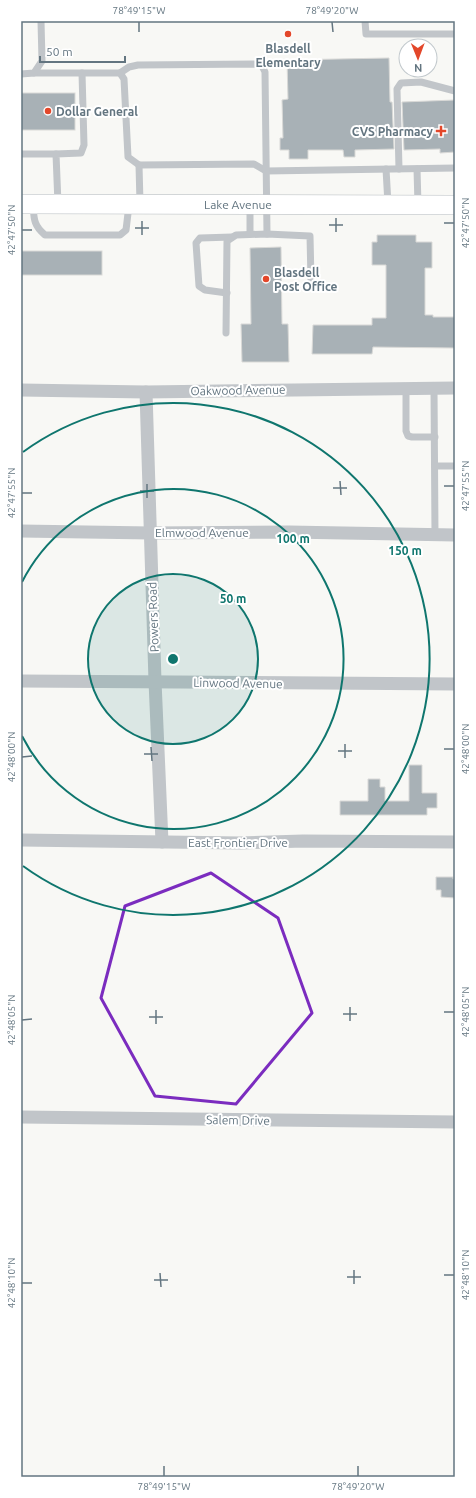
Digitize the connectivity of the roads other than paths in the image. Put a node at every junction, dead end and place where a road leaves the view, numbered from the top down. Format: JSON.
{"nodes":[{"id":1,"x":41,"y":21,"type":"edge"},
{"id":2,"x":365,"y":21,"type":"edge"},
{"id":3,"x":455,"y":34,"type":"edge"},
{"id":4,"x":34,"y":73,"type":"junction"},
{"id":5,"x":82,"y":73,"type":"junction"},
{"id":6,"x":120,"y":73,"type":"junction"},
{"id":7,"x":21,"y":74,"type":"edge"},
{"id":8,"x":455,"y":91,"type":"edge"},
{"id":9,"x":21,"y":154,"type":"edge"},
{"id":10,"x":56,"y":154,"type":"junction"},
{"id":11,"x":139,"y":165,"type":"junction"},
{"id":12,"x":455,"y":168,"type":"edge"},
{"id":13,"x":386,"y":169,"type":"junction"},
{"id":14,"x":399,"y":169,"type":"junction"},
{"id":15,"x":417,"y":169,"type":"junction"},
{"id":16,"x":266,"y":171,"type":"junction"},
{"id":17,"x":27,"y":204,"type":"edge"},
{"id":18,"x":58,"y":204,"type":"junction"},
{"id":19,"x":134,"y":204,"type":"junction"},
{"id":20,"x":259,"y":204,"type":"junction"},
{"id":21,"x":388,"y":204,"type":"junction"},
{"id":22,"x":418,"y":204,"type":"junction"},
{"id":23,"x":455,"y":205,"type":"edge"},
{"id":24,"x":250,"y":234,"type":"junction"},
{"id":25,"x":267,"y":234,"type":"junction"},
{"id":26,"x":232,"y":237,"type":"junction"},
{"id":27,"x":311,"y":280,"type":"dead end"},
{"id":28,"x":227,"y":293,"type":"junction"},
{"id":29,"x":226,"y":334,"type":"dead end"},
{"id":30,"x":406,"y":388,"type":"junction"},
{"id":31,"x":434,"y":388,"type":"junction"},
{"id":32,"x":455,"y":388,"type":"edge"},
{"id":33,"x":21,"y":390,"type":"edge"},
{"id":34,"x":146,"y":392,"type":"junction"},
{"id":35,"x":435,"y":437,"type":"junction"},
{"id":36,"x":435,"y":466,"type":"junction"},
{"id":37,"x":455,"y":466,"type":"edge"},
{"id":38,"x":21,"y":531,"type":"edge"},
{"id":39,"x":151,"y":533,"type":"junction"},
{"id":40,"x":435,"y":535,"type":"junction"},
{"id":41,"x":455,"y":535,"type":"edge"},
{"id":42,"x":21,"y":681,"type":"edge"},
{"id":43,"x":155,"y":681,"type":"junction"},
{"id":44,"x":455,"y":684,"type":"edge"},
{"id":45,"x":21,"y":840,"type":"edge"},
{"id":46,"x":162,"y":842,"type":"junction"},
{"id":47,"x":455,"y":842,"type":"edge"},
{"id":48,"x":21,"y":1117,"type":"edge"},
{"id":49,"x":455,"y":1122,"type":"edge"}],
"edges":[{"from":1,"to":4,"type":"lane"},
{"from":2,"to":3,"type":"lane"},
{"from":4,"to":5,"type":"lane"},
{"from":4,"to":7,"type":"lane"},
{"from":5,"to":6,"type":"lane"},
{"from":5,"to":10,"type":"lane"},
{"from":6,"to":11,"type":"lane"},
{"from":6,"to":16,"type":"lane"},
{"from":8,"to":14,"type":"lane"},
{"from":9,"to":10,"type":"lane"},
{"from":10,"to":18,"type":"lane"},
{"from":11,"to":16,"type":"lane"},
{"from":11,"to":19,"type":"lane"},
{"from":12,"to":15,"type":"lane"},
{"from":13,"to":14,"type":"lane"},
{"from":13,"to":16,"type":"lane"},
{"from":13,"to":21,"type":"lane"},
{"from":14,"to":15,"type":"lane"},
{"from":15,"to":22,"type":"lane"},
{"from":16,"to":20,"type":"lane"},
{"from":17,"to":18,"type":"street","name":"Lake Avenue"},
{"from":17,"to":19,"type":"lane"},
{"from":18,"to":19,"type":"street","name":"Lake Avenue"},
{"from":19,"to":20,"type":"street","name":"Lake Avenue"},
{"from":20,"to":21,"type":"street","name":"Lake Avenue"},
{"from":20,"to":24,"type":"lane"},
{"from":20,"to":25,"type":"lane"},
{"from":21,"to":22,"type":"street","name":"Lake Avenue"},
{"from":22,"to":23,"type":"street","name":"Lake Avenue"},
{"from":24,"to":25,"type":"lane"},
{"from":24,"to":26,"type":"lane"},
{"from":25,"to":27,"type":"lane"},
{"from":26,"to":28,"type":"lane"},
{"from":26,"to":28,"type":"lane"},
{"from":28,"to":29,"type":"lane"},
{"from":30,"to":31,"type":"street","name":"Oakwood Avenue"},
{"from":30,"to":34,"type":"street","name":"Oakwood Avenue"},
{"from":30,"to":35,"type":"lane"},
{"from":31,"to":32,"type":"street","name":"Oakwood Avenue"},
{"from":31,"to":35,"type":"lane"},
{"from":33,"to":34,"type":"street","name":"Oakwood Avenue"},
{"from":34,"to":39,"type":"street","name":"Powers Road"},
{"from":35,"to":36,"type":"lane"},
{"from":36,"to":37,"type":"lane"},
{"from":36,"to":40,"type":"lane"},
{"from":38,"to":39,"type":"street","name":"Elmwood Avenue"},
{"from":39,"to":40,"type":"street","name":"Elmwood Avenue"},
{"from":39,"to":43,"type":"street","name":"Powers Road"},
{"from":40,"to":41,"type":"street","name":"Elmwood Avenue"},
{"from":42,"to":43,"type":"street","name":"Linwood Avenue"},
{"from":43,"to":44,"type":"street","name":"Linwood Avenue"},
{"from":43,"to":46,"type":"street","name":"Powers Road"},
{"from":45,"to":46,"type":"street","name":"East Frontier Drive"},
{"from":46,"to":47,"type":"street","name":"East Frontier Drive"},
{"from":48,"to":49,"type":"street","name":"Salem Drive"}]}
